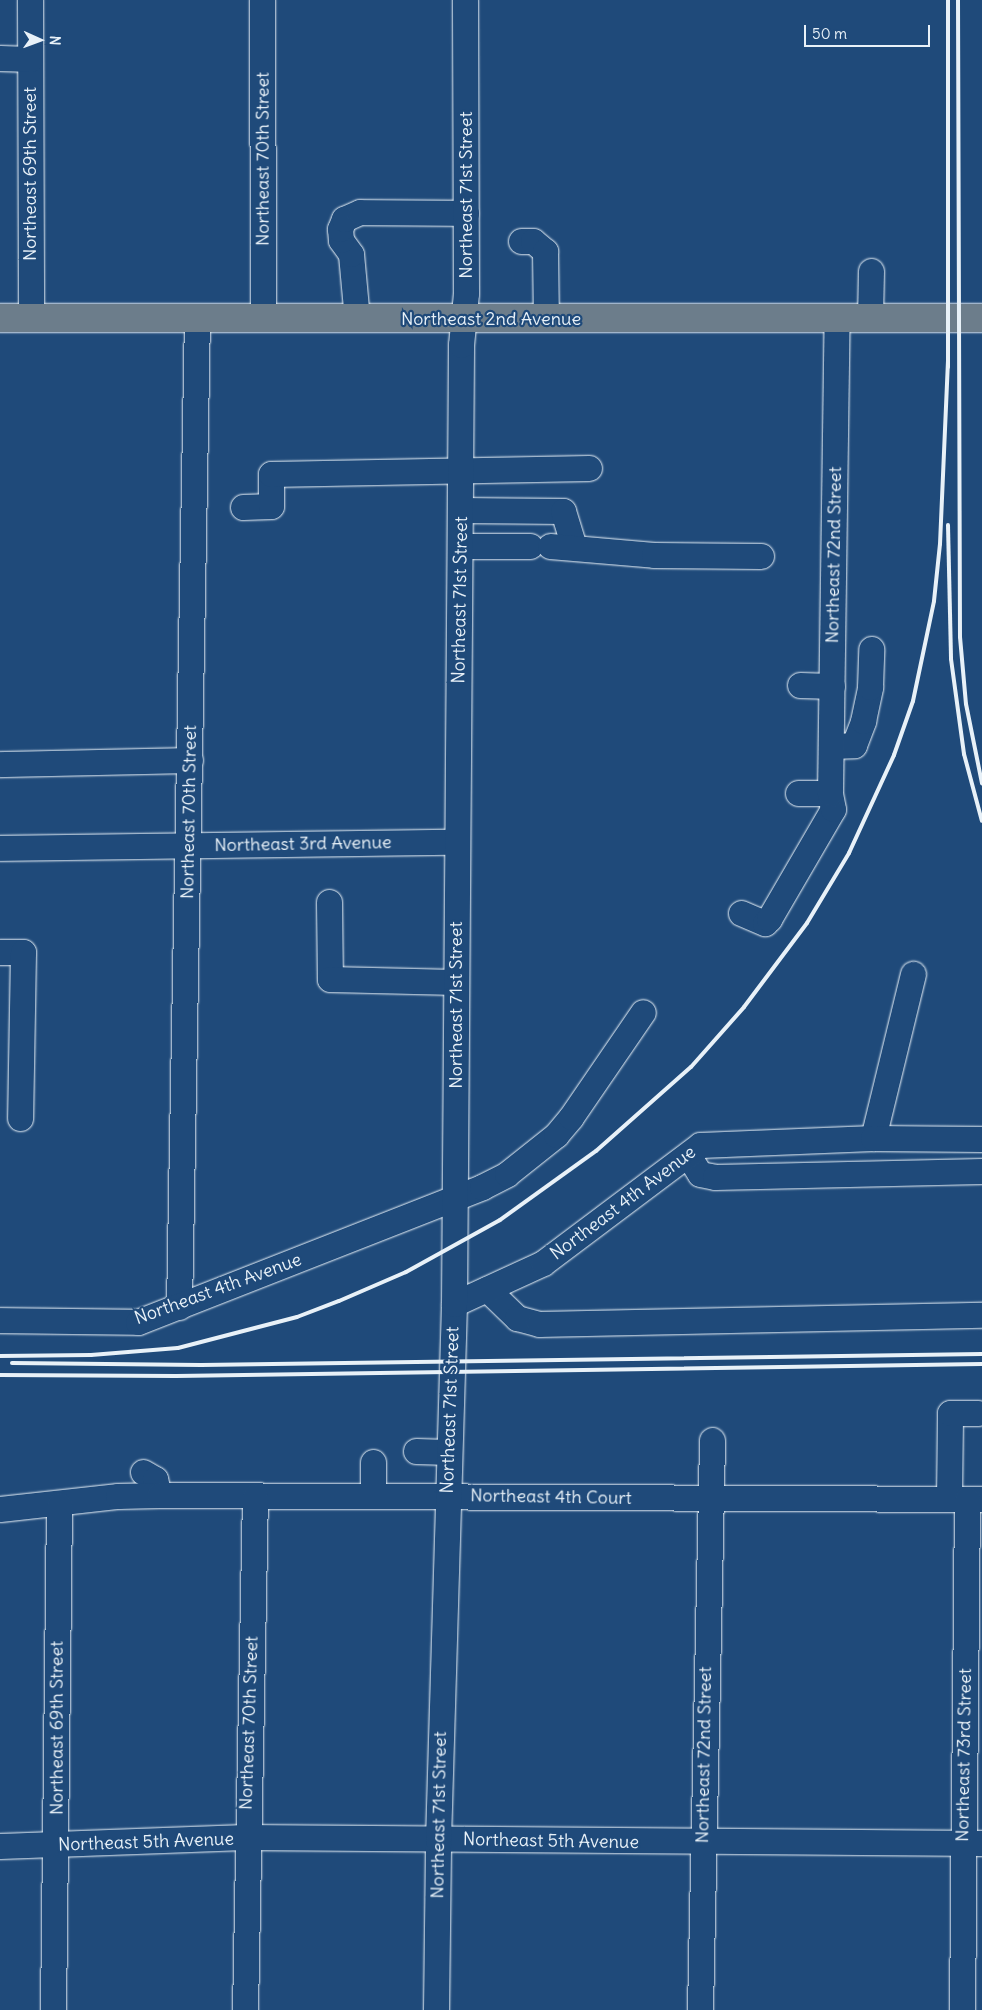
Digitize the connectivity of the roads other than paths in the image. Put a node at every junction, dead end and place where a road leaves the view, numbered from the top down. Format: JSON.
{"nodes":[{"id":1,"x":30,"y":0,"type":"edge"},
{"id":2,"x":262,"y":0,"type":"edge"},
{"id":3,"x":465,"y":0,"type":"edge"},
{"id":4,"x":0,"y":58,"type":"edge"},
{"id":5,"x":30,"y":59,"type":"junction"},
{"id":6,"x":466,"y":213,"type":"junction"},
{"id":7,"x":522,"y":241,"type":"dead end"},
{"id":8,"x":872,"y":271,"type":"dead end"},
{"id":9,"x":0,"y":318,"type":"edge"},
{"id":10,"x":31,"y":318,"type":"junction"},
{"id":11,"x":196,"y":318,"type":"junction"},
{"id":12,"x":464,"y":318,"type":"junction"},
{"id":13,"x":837,"y":318,"type":"junction"},
{"id":14,"x":870,"y":318,"type":"junction"},
{"id":15,"x":982,"y":318,"type":"edge"},
{"id":16,"x":263,"y":319,"type":"junction"},
{"id":17,"x":356,"y":319,"type":"junction"},
{"id":18,"x":546,"y":319,"type":"junction"},
{"id":19,"x":590,"y":468,"type":"dead end"},
{"id":20,"x":460,"y":473,"type":"junction"},
{"id":21,"x":243,"y":507,"type":"dead end"},
{"id":22,"x":461,"y":510,"type":"junction"},
{"id":23,"x":461,"y":546,"type":"junction"},
{"id":24,"x":552,"y":546,"type":"junction"},
{"id":25,"x":761,"y":556,"type":"dead end"},
{"id":26,"x":871,"y":649,"type":"dead end"},
{"id":27,"x":800,"y":686,"type":"dead end"},
{"id":28,"x":832,"y":686,"type":"junction"},
{"id":29,"x":831,"y":746,"type":"junction"},
{"id":30,"x":190,"y":760,"type":"junction"},
{"id":31,"x":0,"y":764,"type":"edge"},
{"id":32,"x":830,"y":792,"type":"junction"},
{"id":33,"x":798,"y":793,"type":"dead end"},
{"id":34,"x":456,"y":842,"type":"junction"},
{"id":35,"x":188,"y":845,"type":"junction"},
{"id":36,"x":0,"y":848,"type":"edge"},
{"id":37,"x":329,"y":902,"type":"dead end"},
{"id":38,"x":742,"y":913,"type":"dead end"},
{"id":39,"x":0,"y":952,"type":"edge"},
{"id":40,"x":913,"y":974,"type":"dead end"},
{"id":41,"x":456,"y":982,"type":"junction"},
{"id":42,"x":643,"y":1012,"type":"dead end"},
{"id":43,"x":20,"y":1118,"type":"dead end"},
{"id":44,"x":872,"y":1138,"type":"junction"},
{"id":45,"x":982,"y":1139,"type":"edge"},
{"id":46,"x":688,"y":1155,"type":"junction"},
{"id":47,"x":982,"y":1171,"type":"edge"},
{"id":48,"x":455,"y":1198,"type":"junction"},
{"id":49,"x":487,"y":1289,"type":"junction"},
{"id":50,"x":454,"y":1304,"type":"junction"},
{"id":51,"x":179,"y":1307,"type":"junction"},
{"id":52,"x":982,"y":1315,"type":"edge"},
{"id":53,"x":0,"y":1320,"type":"edge"},
{"id":54,"x":978,"y":1413,"type":"dead end"},
{"id":55,"x":712,"y":1440,"type":"dead end"},
{"id":56,"x":416,"y":1452,"type":"dead end"},
{"id":57,"x":448,"y":1452,"type":"junction"},
{"id":58,"x":373,"y":1462,"type":"dead end"},
{"id":59,"x":142,"y":1472,"type":"dead end"},
{"id":60,"x":158,"y":1496,"type":"junction"},
{"id":61,"x":255,"y":1496,"type":"junction"},
{"id":62,"x":373,"y":1496,"type":"junction"},
{"id":63,"x":446,"y":1496,"type":"junction"},
{"id":64,"x":710,"y":1499,"type":"junction"},
{"id":65,"x":966,"y":1499,"type":"edge"},
{"id":66,"x":59,"y":1505,"type":"junction"},
{"id":67,"x":0,"y":1509,"type":"edge"},
{"id":68,"x":246,"y":1838,"type":"junction"},
{"id":69,"x":438,"y":1840,"type":"junction"},
{"id":70,"x":702,"y":1843,"type":"junction"},
{"id":71,"x":972,"y":1843,"type":"edge"},
{"id":72,"x":0,"y":1846,"type":"edge"},
{"id":73,"x":56,"y":1846,"type":"junction"},
{"id":74,"x":53,"y":2010,"type":"edge"},
{"id":75,"x":245,"y":2010,"type":"edge"},
{"id":76,"x":436,"y":2010,"type":"edge"},
{"id":77,"x":700,"y":2010,"type":"edge"},
{"id":78,"x":962,"y":2010,"type":"edge"}],
"edges":[{"from":1,"to":5,"type":"street","name":"Northeast 69th Street"},
{"from":2,"to":16,"type":"street","name":"Northeast 70th Street"},
{"from":3,"to":6,"type":"street","name":"Northeast 71st Street"},
{"from":4,"to":5,"type":"street"},
{"from":5,"to":10,"type":"street","name":"Northeast 69th Street"},
{"from":6,"to":12,"type":"street","name":"Northeast 71st Street"},
{"from":6,"to":17,"type":"street"},
{"from":7,"to":18,"type":"street"},
{"from":8,"to":14,"type":"street"},
{"from":9,"to":10,"type":"main road","name":"Northeast 2nd Avenue"},
{"from":10,"to":11,"type":"main road","name":"Northeast 2nd Avenue"},
{"from":11,"to":16,"type":"main road","name":"Northeast 2nd Avenue"},
{"from":11,"to":30,"type":"street","name":"Northeast 70th Street"},
{"from":12,"to":17,"type":"main road","name":"Northeast 2nd Avenue"},
{"from":12,"to":18,"type":"main road","name":"Northeast 2nd Avenue"},
{"from":12,"to":20,"type":"street","name":"Northeast 71st Street"},
{"from":13,"to":14,"type":"main road","name":"Northeast 2nd Avenue"},
{"from":13,"to":18,"type":"main road","name":"Northeast 2nd Avenue"},
{"from":13,"to":28,"type":"street","name":"Northeast 72nd Street"},
{"from":14,"to":15,"type":"main road","name":"Northeast 2nd Avenue"},
{"from":16,"to":17,"type":"main road","name":"Northeast 2nd Avenue"},
{"from":19,"to":20,"type":"street"},
{"from":20,"to":21,"type":"street"},
{"from":20,"to":22,"type":"street","name":"Northeast 71st Street"},
{"from":22,"to":23,"type":"street","name":"Northeast 71st Street"},
{"from":22,"to":24,"type":"street"},
{"from":23,"to":24,"type":"street"},
{"from":23,"to":34,"type":"street","name":"Northeast 71st Street"},
{"from":24,"to":25,"type":"street"},
{"from":26,"to":29,"type":"street"},
{"from":27,"to":28,"type":"street"},
{"from":28,"to":29,"type":"street","name":"Northeast 72nd Street"},
{"from":29,"to":32,"type":"street","name":"Northeast 72nd Street"},
{"from":30,"to":31,"type":"street"},
{"from":30,"to":35,"type":"street","name":"Northeast 70th Street"},
{"from":32,"to":33,"type":"street"},
{"from":32,"to":38,"type":"street","name":"Northeast 72nd Street"},
{"from":34,"to":35,"type":"street","name":"Northeast 3rd Avenue"},
{"from":34,"to":41,"type":"street","name":"Northeast 71st Street"},
{"from":35,"to":36,"type":"street","name":"Northeast 3rd Avenue"},
{"from":35,"to":51,"type":"street","name":"Northeast 70th Street"},
{"from":37,"to":41,"type":"street"},
{"from":39,"to":43,"type":"street"},
{"from":40,"to":44,"type":"street"},
{"from":41,"to":48,"type":"street","name":"Northeast 71st Street"},
{"from":42,"to":48,"type":"street","name":"Northeast 4th Avenue"},
{"from":44,"to":45,"type":"street","name":"Northeast 4th Avenue"},
{"from":44,"to":46,"type":"street","name":"Northeast 4th Avenue"},
{"from":46,"to":47,"type":"street"},
{"from":46,"to":49,"type":"street","name":"Northeast 4th Avenue"},
{"from":48,"to":50,"type":"street","name":"Northeast 71st Street"},
{"from":48,"to":51,"type":"street","name":"Northeast 4th Avenue"},
{"from":49,"to":50,"type":"street","name":"Northeast 4th Avenue"},
{"from":49,"to":52,"type":"street"},
{"from":50,"to":57,"type":"street","name":"Northeast 71st Street"},
{"from":51,"to":53,"type":"street","name":"Northeast 4th Avenue"},
{"from":54,"to":65,"type":"street","name":"Northeast 73rd Street"},
{"from":55,"to":64,"type":"street","name":"Northeast 72nd Street"},
{"from":56,"to":57,"type":"street"},
{"from":57,"to":63,"type":"street","name":"Northeast 71st Street"},
{"from":58,"to":62,"type":"street"},
{"from":59,"to":60,"type":"street"},
{"from":60,"to":61,"type":"street","name":"Northeast 4th Court"},
{"from":60,"to":66,"type":"street","name":"Northeast 4th Court"},
{"from":61,"to":62,"type":"street","name":"Northeast 4th Court"},
{"from":61,"to":68,"type":"street","name":"Northeast 70th Street"},
{"from":62,"to":63,"type":"street","name":"Northeast 4th Court"},
{"from":63,"to":64,"type":"street","name":"Northeast 4th Court"},
{"from":63,"to":69,"type":"street","name":"Northeast 71st Street"},
{"from":64,"to":65,"type":"street","name":"Northeast 4th Court"},
{"from":64,"to":70,"type":"street","name":"Northeast 72nd Street"},
{"from":65,"to":71,"type":"street","name":"Northeast 73rd Street"},
{"from":66,"to":67,"type":"street","name":"Northeast 4th Court"},
{"from":66,"to":73,"type":"street","name":"Northeast 69th Street"},
{"from":68,"to":69,"type":"street","name":"Northeast 5th Avenue"},
{"from":68,"to":73,"type":"street","name":"Northeast 5th Avenue"},
{"from":68,"to":75,"type":"street","name":"Northeast 70th Street"},
{"from":69,"to":70,"type":"street","name":"Northeast 5th Avenue"},
{"from":69,"to":76,"type":"street","name":"Northeast 71st Street"},
{"from":70,"to":71,"type":"street","name":"Northeast 5th Avenue"},
{"from":70,"to":77,"type":"street","name":"Northeast 72nd Street"},
{"from":71,"to":78,"type":"street","name":"Northeast 73rd Street"},
{"from":72,"to":73,"type":"street","name":"Northeast 5th Avenue"},
{"from":73,"to":74,"type":"street","name":"Northeast 69th Street"}]}
